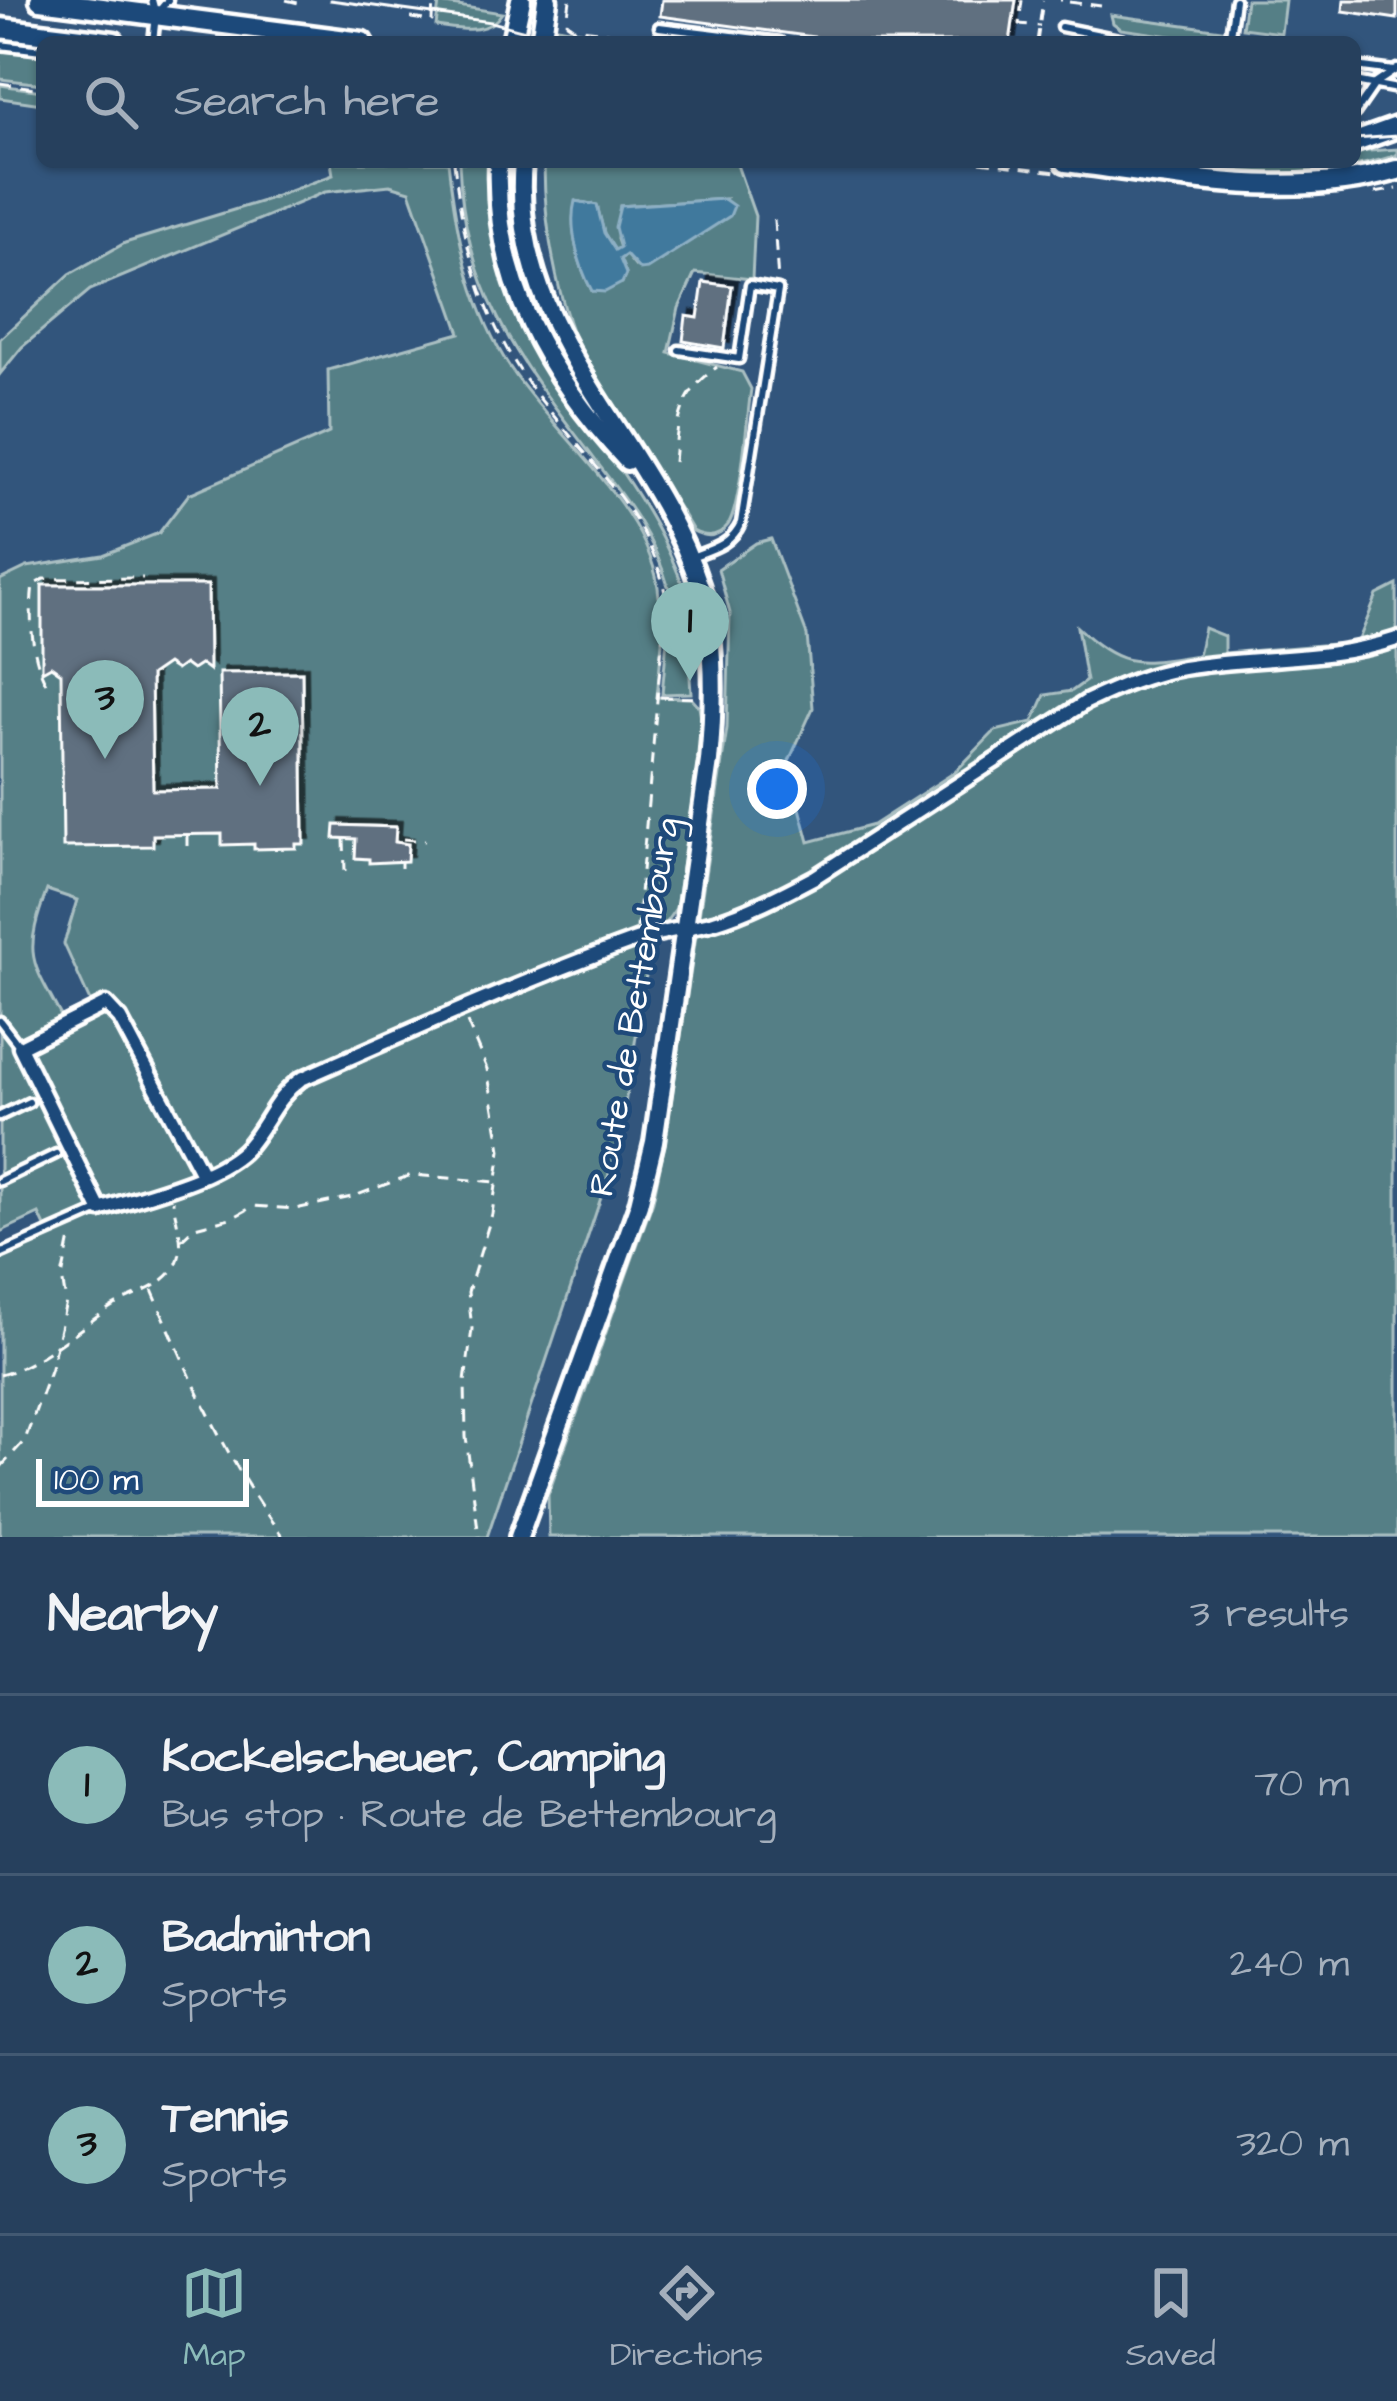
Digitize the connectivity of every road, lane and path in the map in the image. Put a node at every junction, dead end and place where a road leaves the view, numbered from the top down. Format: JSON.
{"nodes":[{"id":1,"x":40,"y":0,"type":"edge"},
{"id":2,"x":135,"y":0,"type":"edge"},
{"id":3,"x":286,"y":0,"type":"edge"},
{"id":4,"x":433,"y":0,"type":"edge"},
{"id":5,"x":521,"y":0,"type":"edge"},
{"id":6,"x":547,"y":0,"type":"edge"},
{"id":7,"x":569,"y":0,"type":"edge"},
{"id":8,"x":1022,"y":0,"type":"edge"},
{"id":9,"x":1043,"y":0,"type":"edge"},
{"id":10,"x":1235,"y":0,"type":"edge"},
{"id":11,"x":1064,"y":1,"type":"edge"},
{"id":12,"x":302,"y":4,"type":"dead end"},
{"id":13,"x":159,"y":5,"type":"edge"},
{"id":14,"x":1101,"y":7,"type":"dead end"},
{"id":15,"x":411,"y":18,"type":"dead end"},
{"id":16,"x":1040,"y":26,"type":"junction"},
{"id":17,"x":658,"y":27,"type":"dead end"},
{"id":18,"x":1061,"y":27,"type":"dead end"},
{"id":19,"x":0,"y":28,"type":"edge"},
{"id":20,"x":65,"y":36,"type":"edge"},
{"id":21,"x":154,"y":36,"type":"edge"},
{"id":22,"x":329,"y":36,"type":"edge"},
{"id":23,"x":513,"y":36,"type":"edge"},
{"id":24,"x":542,"y":36,"type":"edge"},
{"id":25,"x":636,"y":36,"type":"edge"},
{"id":26,"x":731,"y":36,"type":"edge"},
{"id":27,"x":1038,"y":36,"type":"edge"},
{"id":28,"x":1105,"y":36,"type":"edge"},
{"id":29,"x":1230,"y":36,"type":"edge"},
{"id":30,"x":0,"y":45,"type":"edge"},
{"id":31,"x":36,"y":49,"type":"edge"},
{"id":32,"x":1361,"y":67,"type":"edge"},
{"id":33,"x":1396,"y":71,"type":"edge"},
{"id":34,"x":1361,"y":82,"type":"edge"},
{"id":35,"x":0,"y":83,"type":"edge"},
{"id":36,"x":1375,"y":84,"type":"junction"},
{"id":37,"x":36,"y":88,"type":"edge"},
{"id":38,"x":1397,"y":89,"type":"edge"},
{"id":39,"x":1361,"y":104,"type":"edge"},
{"id":40,"x":1397,"y":127,"type":"edge"},
{"id":41,"x":1361,"y":140,"type":"edge"},
{"id":42,"x":455,"y":168,"type":"edge"},
{"id":43,"x":498,"y":168,"type":"edge"},
{"id":44,"x":524,"y":168,"type":"edge"},
{"id":45,"x":1117,"y":168,"type":"edge"},
{"id":46,"x":1397,"y":170,"type":"edge"},
{"id":47,"x":774,"y":220,"type":"dead end"},
{"id":48,"x":778,"y":290,"type":"junction"},
{"id":49,"x":679,"y":350,"type":"dead end"},
{"id":50,"x":724,"y":365,"type":"dead end"},
{"id":51,"x":674,"y":462,"type":"dead end"},
{"id":52,"x":648,"y":483,"type":"junction"},
{"id":53,"x":689,"y":558,"type":"junction"},
{"id":54,"x":143,"y":578,"type":"dead end"},
{"id":55,"x":1397,"y":639,"type":"edge"},
{"id":56,"x":46,"y":683,"type":"dead end"},
{"id":57,"x":657,"y":698,"type":"junction"},
{"id":58,"x":712,"y":698,"type":"junction"},
{"id":59,"x":187,"y":834,"type":"dead end"},
{"id":60,"x":344,"y":838,"type":"dead end"},
{"id":61,"x":395,"y":839,"type":"dead end"},
{"id":62,"x":424,"y":841,"type":"dead end"},
{"id":63,"x":187,"y":852,"type":"dead end"},
{"id":64,"x":401,"y":861,"type":"dead end"},
{"id":65,"x":400,"y":868,"type":"dead end"},
{"id":66,"x":345,"y":871,"type":"dead end"},
{"id":67,"x":684,"y":926,"type":"junction"},
{"id":68,"x":636,"y":940,"type":"junction"},
{"id":69,"x":462,"y":1009,"type":"junction"},
{"id":70,"x":0,"y":1022,"type":"edge"},
{"id":71,"x":20,"y":1047,"type":"junction"},
{"id":72,"x":29,"y":1102,"type":"dead end"},
{"id":73,"x":0,"y":1116,"type":"edge"},
{"id":74,"x":56,"y":1154,"type":"dead end"},
{"id":75,"x":202,"y":1174,"type":"junction"},
{"id":76,"x":0,"y":1181,"type":"edge"},
{"id":77,"x":498,"y":1183,"type":"junction"},
{"id":78,"x":172,"y":1186,"type":"junction"},
{"id":79,"x":100,"y":1210,"type":"junction"},
{"id":80,"x":74,"y":1221,"type":"junction"},
{"id":81,"x":182,"y":1240,"type":"junction"},
{"id":82,"x":0,"y":1254,"type":"edge"},
{"id":83,"x":152,"y":1288,"type":"junction"},
{"id":84,"x":58,"y":1343,"type":"junction"},
{"id":85,"x":0,"y":1375,"type":"edge"},
{"id":86,"x":0,"y":1468,"type":"edge"},
{"id":87,"x":283,"y":1537,"type":"edge"},
{"id":88,"x":479,"y":1537,"type":"edge"},
{"id":89,"x":519,"y":1537,"type":"edge"}],
"edges":[{"from":1,"to":13,"type":"main road"},
{"from":2,"to":13,"type":"lane"},
{"from":3,"to":12,"type":"path"},
{"from":4,"to":15,"type":"path"},
{"from":5,"to":23,"type":"main road"},
{"from":6,"to":24,"type":"main road"},
{"from":7,"to":25,"type":"path"},
{"from":8,"to":16,"type":"path"},
{"from":9,"to":16,"type":"path"},
{"from":10,"to":29,"type":"lane"},
{"from":11,"to":14,"type":"path"},
{"from":13,"to":21,"type":"lane"},
{"from":13,"to":22,"type":"main road"},
{"from":16,"to":27,"type":"path"},
{"from":17,"to":26,"type":"lane"},
{"from":18,"to":28,"type":"lane"},
{"from":19,"to":20,"type":"main road"},
{"from":30,"to":31,"type":"lane"},
{"from":32,"to":33,"type":"lane"},
{"from":33,"to":36,"type":"lane"},
{"from":34,"to":36,"type":"lane"},
{"from":35,"to":37,"type":"path"},
{"from":36,"to":38,"type":"lane"},
{"from":36,"to":39,"type":"lane"},
{"from":40,"to":41,"type":"main road"},
{"from":42,"to":57,"type":"path"},
{"from":43,"to":52,"type":"main road","name":"Route de Bettembourg"},
{"from":44,"to":52,"type":"main road","name":"Route de Bettembourg"},
{"from":45,"to":46,"type":"main road"},
{"from":47,"to":48,"type":"path"},
{"from":48,"to":49,"type":"lane"},
{"from":48,"to":53,"type":"lane"},
{"from":50,"to":51,"type":"path"},
{"from":52,"to":53,"type":"main road","name":"Route de Bettembourg"},
{"from":53,"to":58,"type":"main road","name":"Route de Bettembourg"},
{"from":54,"to":56,"type":"path"},
{"from":55,"to":67,"type":"street"},
{"from":57,"to":58,"type":"path"},
{"from":57,"to":68,"type":"path"},
{"from":58,"to":67,"type":"main road","name":"Route de Bettembourg"},
{"from":59,"to":63,"type":"path"},
{"from":60,"to":66,"type":"path"},
{"from":61,"to":62,"type":"path"},
{"from":64,"to":65,"type":"path"},
{"from":67,"to":68,"type":"street"},
{"from":67,"to":89,"type":"main road","name":"Route de Bettembourg"},
{"from":68,"to":69,"type":"street"},
{"from":69,"to":75,"type":"street"},
{"from":69,"to":77,"type":"path"},
{"from":70,"to":71,"type":"lane"},
{"from":71,"to":75,"type":"street"},
{"from":71,"to":79,"type":"street"},
{"from":72,"to":73,"type":"lane"},
{"from":74,"to":76,"type":"lane"},
{"from":75,"to":78,"type":"street"},
{"from":77,"to":81,"type":"path"},
{"from":77,"to":88,"type":"path"},
{"from":78,"to":79,"type":"street"},
{"from":78,"to":81,"type":"path"},
{"from":79,"to":80,"type":"lane"},
{"from":80,"to":82,"type":"lane"},
{"from":80,"to":84,"type":"path"},
{"from":81,"to":83,"type":"path"},
{"from":83,"to":84,"type":"path"},
{"from":83,"to":87,"type":"path"},
{"from":84,"to":85,"type":"path"},
{"from":84,"to":86,"type":"path"}]}
